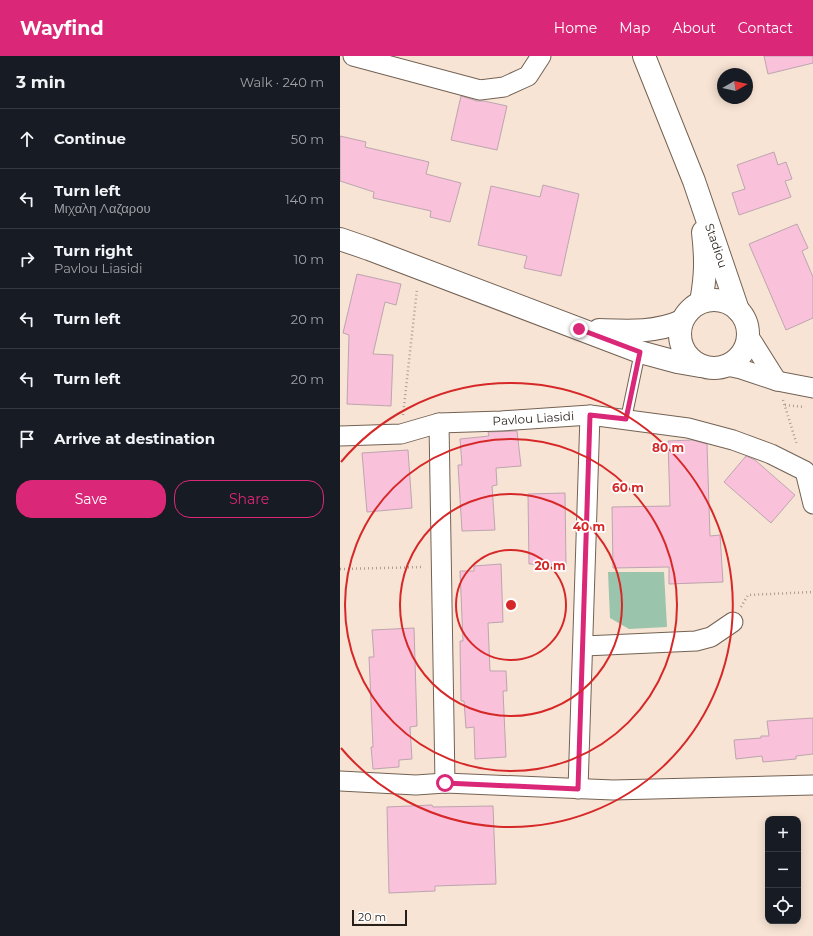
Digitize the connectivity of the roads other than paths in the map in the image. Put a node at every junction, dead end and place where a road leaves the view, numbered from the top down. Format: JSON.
{"nodes":[{"id":1,"x":353,"y":56,"type":"edge"},
{"id":2,"x":541,"y":56,"type":"edge"},
{"id":3,"x":644,"y":56,"type":"edge"},
{"id":4,"x":694,"y":181,"type":"junction"},
{"id":5,"x":340,"y":239,"type":"edge"},
{"id":6,"x":701,"y":302,"type":"junction"},
{"id":7,"x":738,"y":310,"type":"junction"},
{"id":8,"x":682,"y":321,"type":"junction"},
{"id":9,"x":579,"y":329,"type":"junction"},
{"id":10,"x":748,"y":335,"type":"junction"},
{"id":11,"x":640,"y":352,"type":"junction"},
{"id":12,"x":700,"y":366,"type":"junction"},
{"id":13,"x":727,"y":366,"type":"junction"},
{"id":14,"x":778,"y":381,"type":"junction"},
{"id":15,"x":813,"y":388,"type":"edge"},
{"id":16,"x":590,"y":415,"type":"junction"},
{"id":17,"x":626,"y":419,"type":"junction"},
{"id":18,"x":438,"y":423,"type":"junction"},
{"id":19,"x":340,"y":436,"type":"edge"},
{"id":20,"x":813,"y":504,"type":"edge"},
{"id":21,"x":733,"y":622,"type":"road end"},
{"id":22,"x":584,"y":646,"type":"junction"},
{"id":23,"x":340,"y":781,"type":"edge"},
{"id":24,"x":445,"y":783,"type":"junction"},
{"id":25,"x":813,"y":786,"type":"edge"},
{"id":26,"x":578,"y":789,"type":"junction"}],
"edges":[{"from":1,"to":2,"type":"street"},
{"from":3,"to":4,"type":"street","name":"Stadiou"},
{"from":4,"to":6,"type":"street","name":"Stadiou"},
{"from":4,"to":7,"type":"street","name":"Stadiou"},
{"from":5,"to":9,"type":"street"},
{"from":6,"to":7,"type":"street"},
{"from":6,"to":8,"type":"street"},
{"from":7,"to":10,"type":"street"},
{"from":8,"to":9,"type":"street"},
{"from":8,"to":12,"type":"street"},
{"from":9,"to":11,"type":"street"},
{"from":10,"to":13,"type":"street"},
{"from":10,"to":14,"type":"street"},
{"from":11,"to":12,"type":"street"},
{"from":11,"to":17,"type":"lane"},
{"from":12,"to":13,"type":"street"},
{"from":13,"to":14,"type":"street"},
{"from":14,"to":15,"type":"street"},
{"from":16,"to":17,"type":"street","name":"Pavlou Liasidi"},
{"from":16,"to":18,"type":"street","name":"Pavlou Liasidi"},
{"from":16,"to":22,"type":"street"},
{"from":17,"to":20,"type":"street","name":"Pavlou Liasidi"},
{"from":18,"to":19,"type":"street","name":"Pavlou Liasidi"},
{"from":18,"to":24,"type":"street"},
{"from":21,"to":22,"type":"street"},
{"from":22,"to":26,"type":"street"},
{"from":23,"to":24,"type":"street"},
{"from":24,"to":26,"type":"street"},
{"from":25,"to":26,"type":"street"}]}
